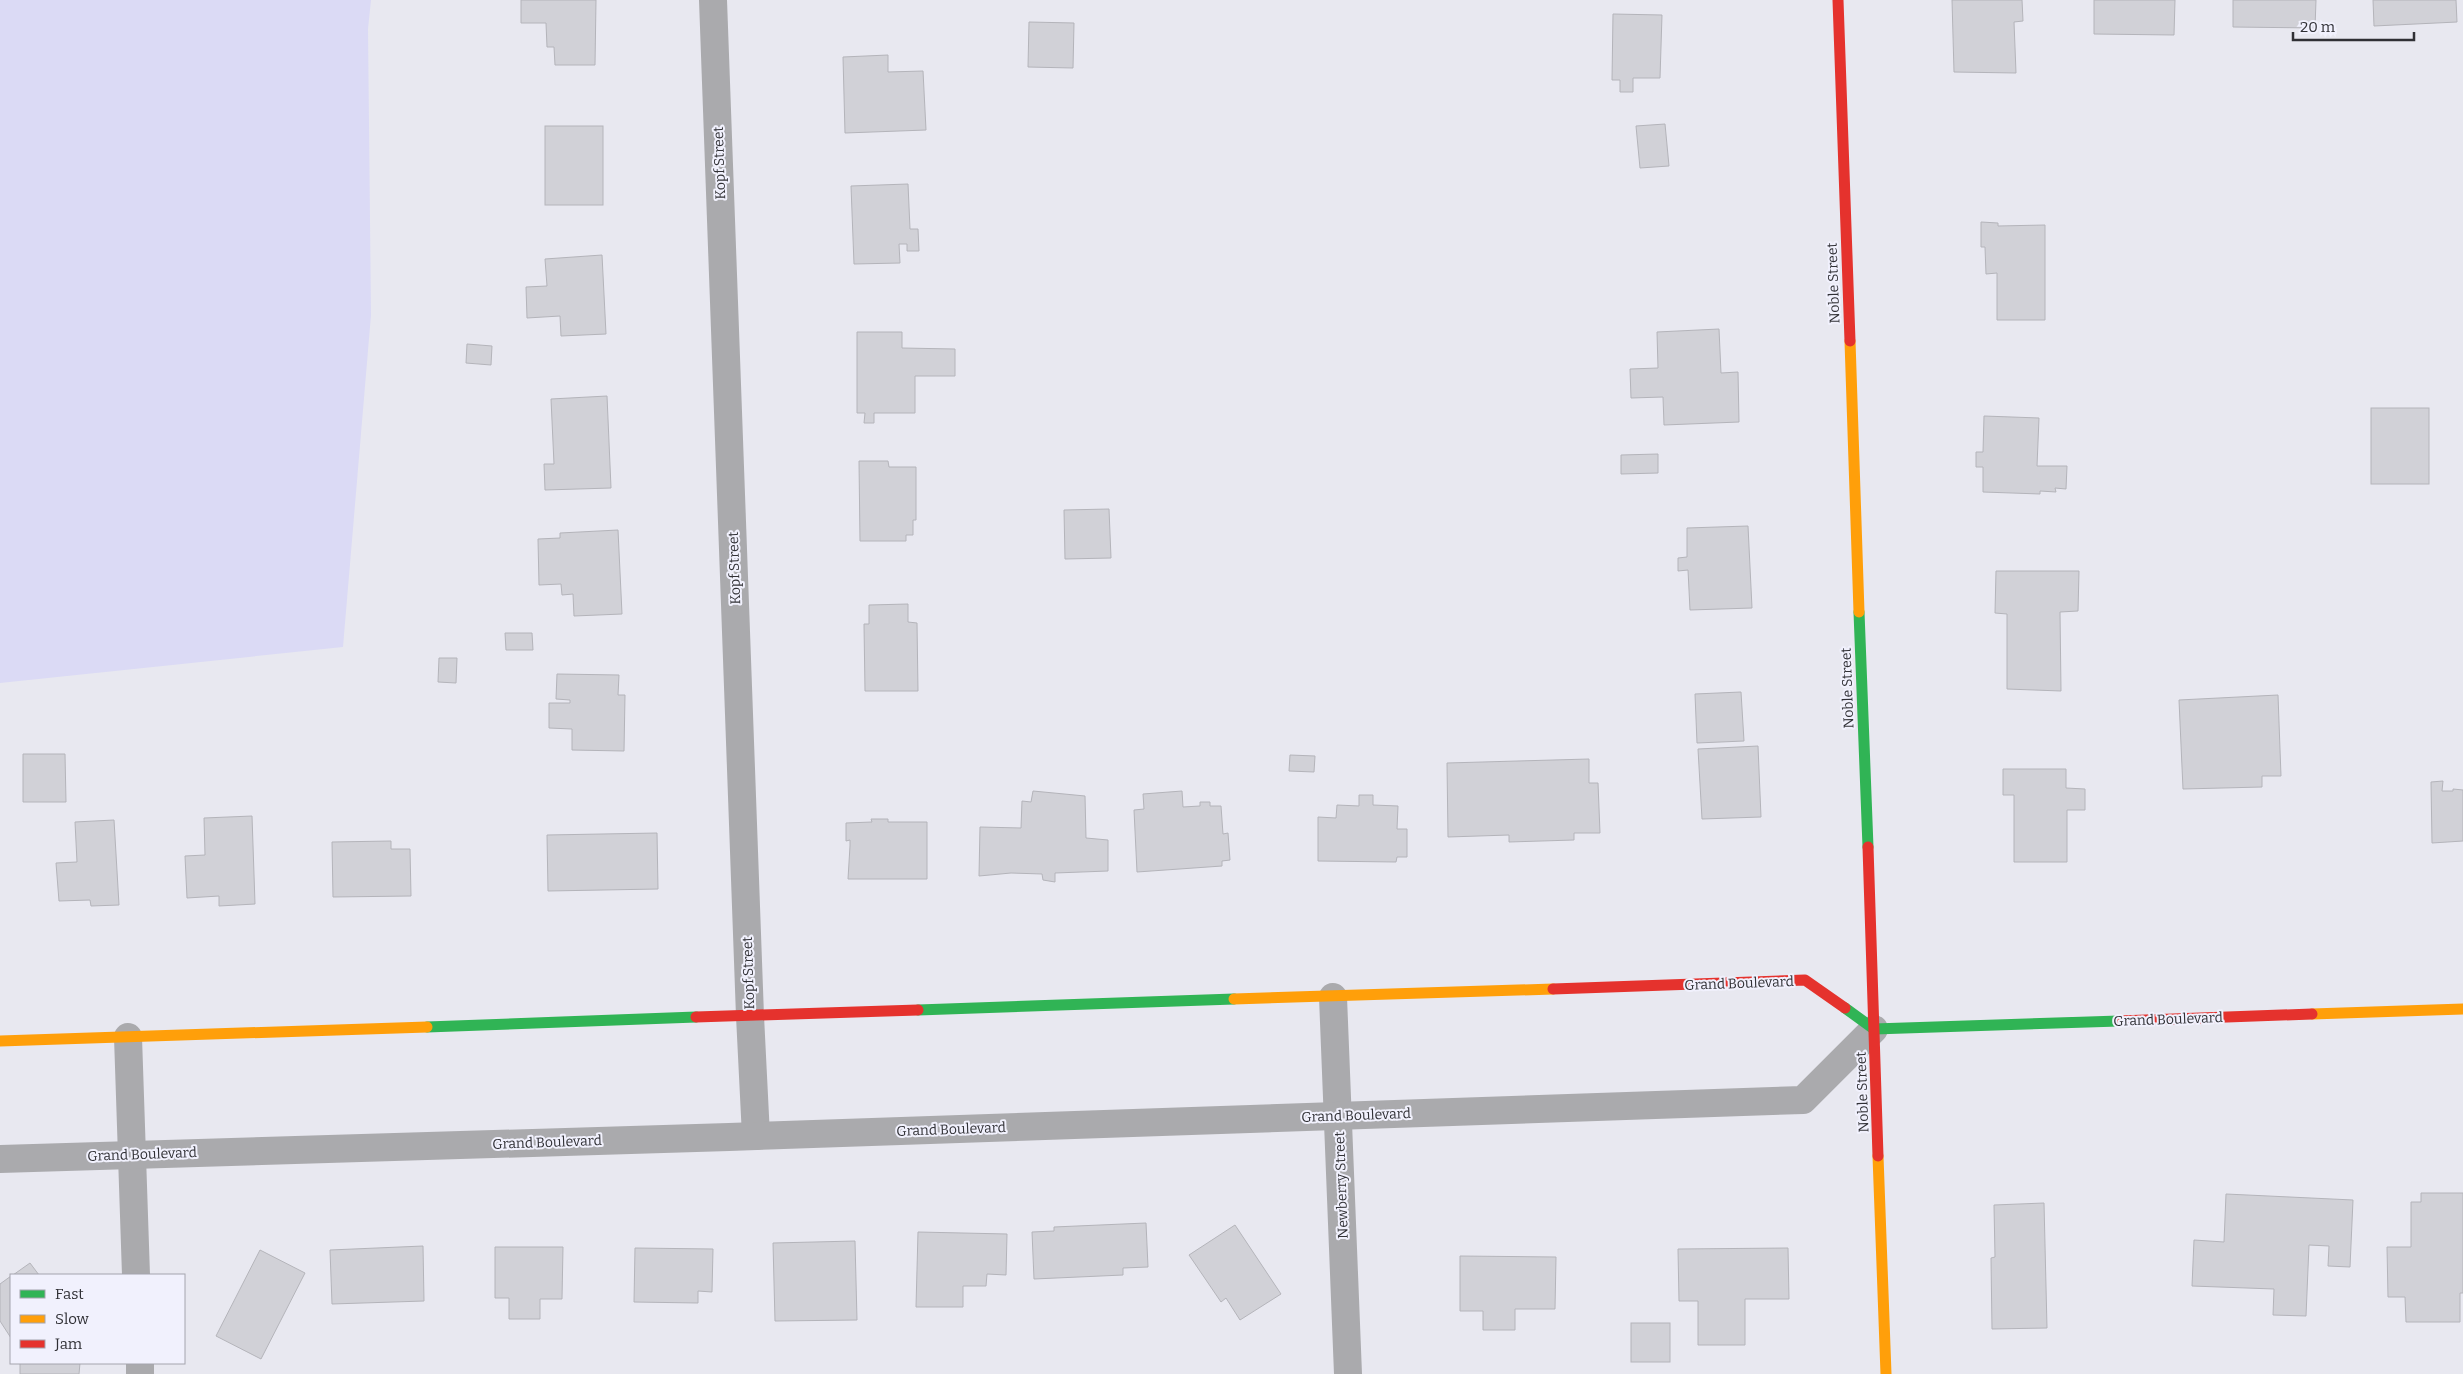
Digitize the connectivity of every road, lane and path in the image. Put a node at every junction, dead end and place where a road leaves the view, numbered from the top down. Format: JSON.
{"nodes":[{"id":1,"x":713,"y":0,"type":"edge"},
{"id":2,"x":1838,"y":0,"type":"edge"},
{"id":3,"x":1333,"y":997,"type":"junction"},
{"id":4,"x":2463,"y":1009,"type":"edge"},
{"id":5,"x":750,"y":1016,"type":"junction"},
{"id":6,"x":1874,"y":1030,"type":"junction"},
{"id":7,"x":128,"y":1037,"type":"junction"},
{"id":8,"x":0,"y":1041,"type":"edge"},
{"id":9,"x":1338,"y":1116,"type":"junction"},
{"id":10,"x":756,"y":1136,"type":"junction"},
{"id":11,"x":132,"y":1154,"type":"junction"},
{"id":12,"x":0,"y":1159,"type":"edge"},
{"id":13,"x":136,"y":1274,"type":"edge"},
{"id":14,"x":1348,"y":1374,"type":"edge"},
{"id":15,"x":1886,"y":1374,"type":"edge"}],
"edges":[{"from":1,"to":5,"type":"street","name":"Kopf Street"},
{"from":2,"to":6,"type":"street","name":"Noble Street"},
{"from":3,"to":5,"type":"street","name":"Grand Boulevard"},
{"from":3,"to":6,"type":"street","name":"Grand Boulevard"},
{"from":3,"to":9,"type":"street","name":"Newberry Street"},
{"from":4,"to":6,"type":"street","name":"Grand Boulevard"},
{"from":5,"to":7,"type":"street","name":"Grand Boulevard"},
{"from":5,"to":10,"type":"street","name":"Kopf Street"},
{"from":6,"to":9,"type":"street","name":"Grand Boulevard"},
{"from":6,"to":15,"type":"street","name":"Noble Street"},
{"from":7,"to":8,"type":"street","name":"Grand Boulevard"},
{"from":7,"to":11,"type":"street"},
{"from":9,"to":10,"type":"street","name":"Grand Boulevard"},
{"from":9,"to":14,"type":"street","name":"Newberry Street"},
{"from":10,"to":11,"type":"street","name":"Grand Boulevard"},
{"from":11,"to":12,"type":"street","name":"Grand Boulevard"},
{"from":11,"to":13,"type":"street"}]}
